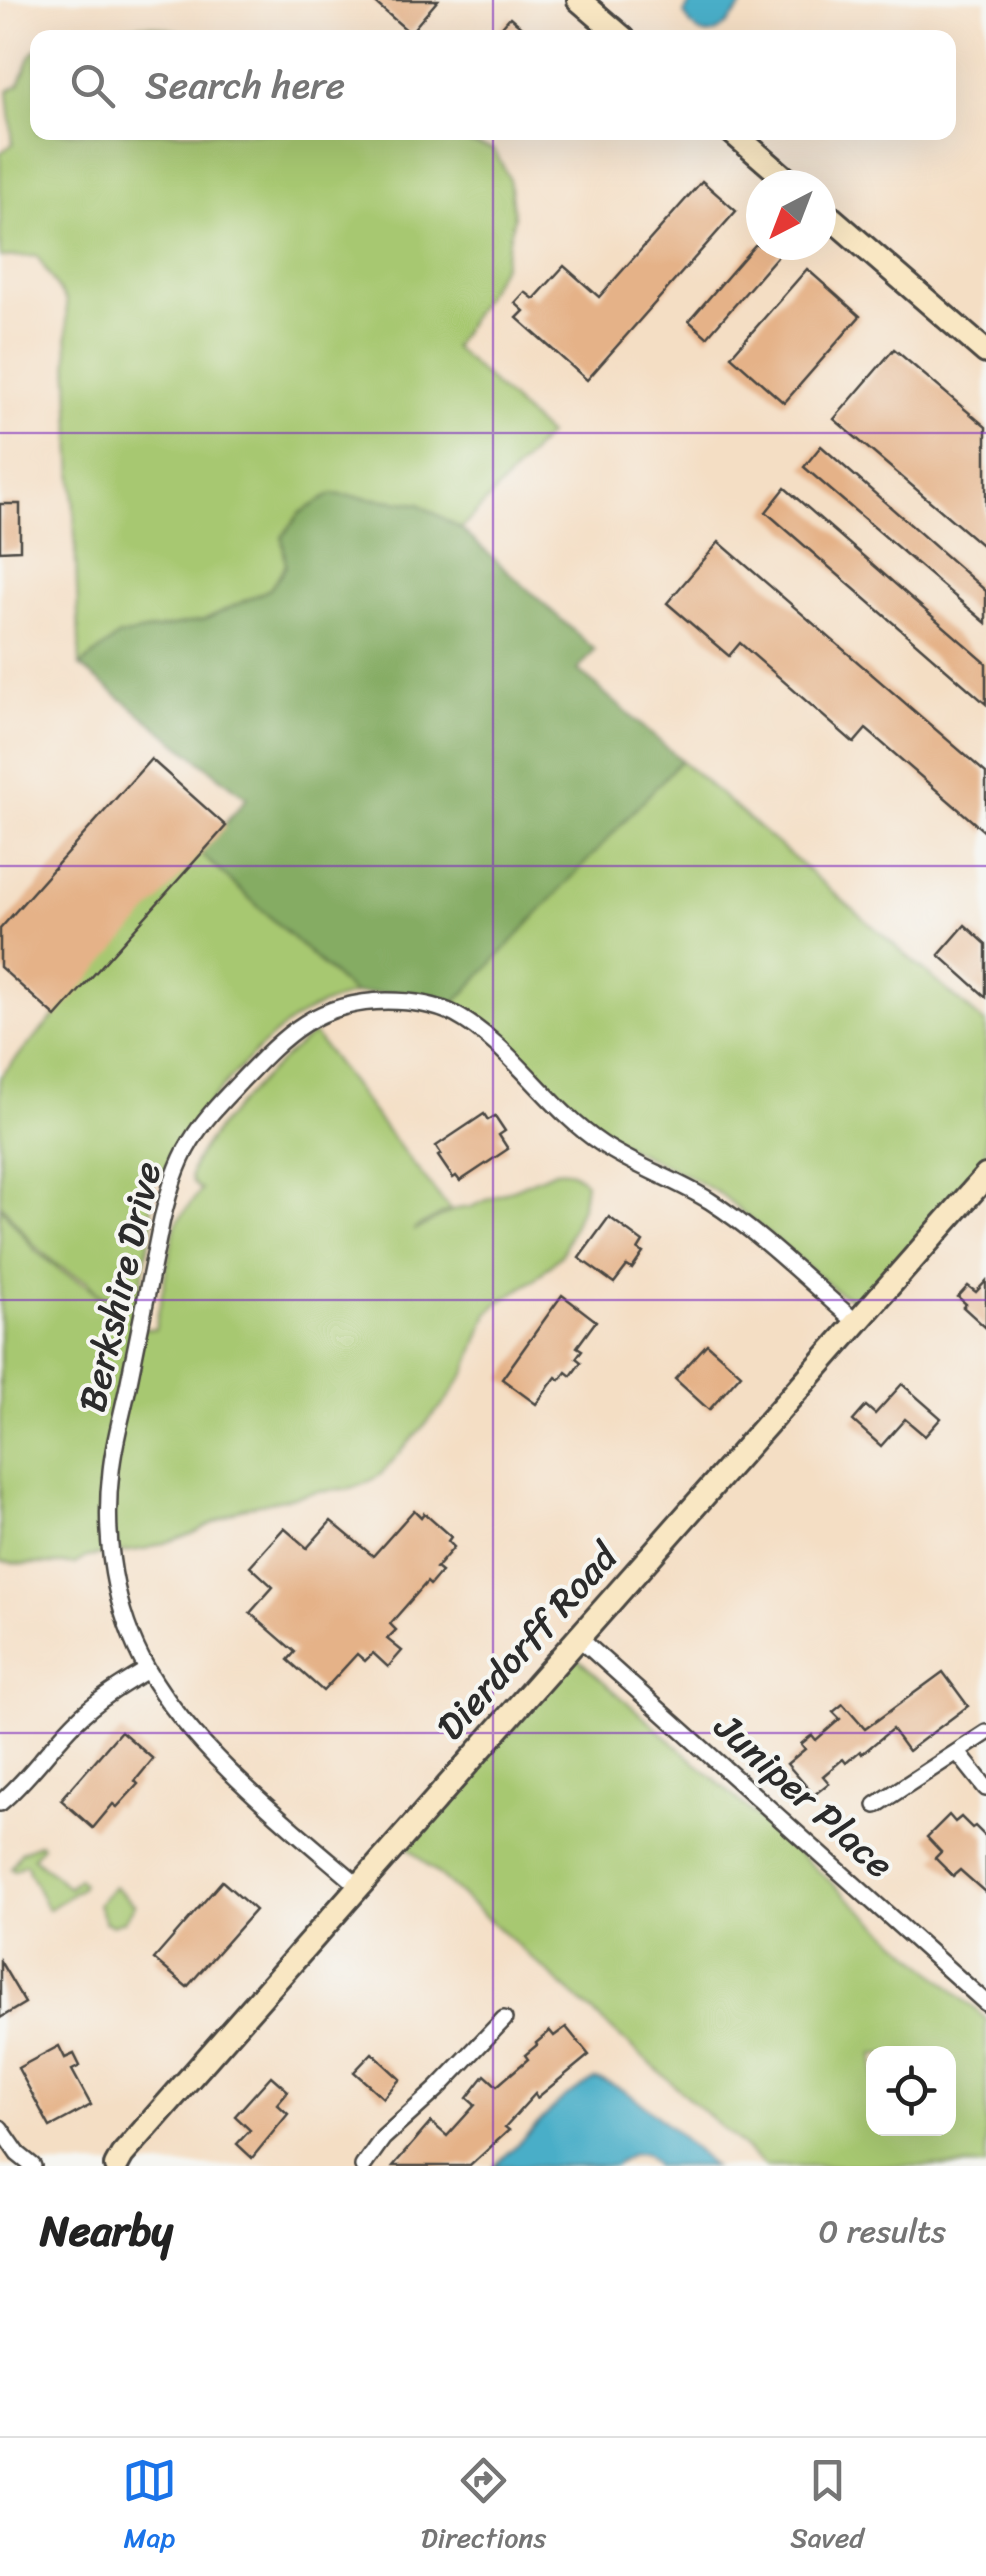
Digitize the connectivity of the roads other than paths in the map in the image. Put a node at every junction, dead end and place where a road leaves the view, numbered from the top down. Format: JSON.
{"nodes":[{"id":1,"x":579,"y":0,"type":"edge"},
{"id":2,"x":614,"y":30,"type":"edge"},
{"id":3,"x":741,"y":140,"type":"edge"},
{"id":4,"x":776,"y":170,"type":"edge"},
{"id":5,"x":836,"y":222,"type":"edge"},
{"id":6,"x":986,"y":352,"type":"edge"},
{"id":7,"x":986,"y":1176,"type":"edge"},
{"id":8,"x":856,"y":1322,"type":"junction"},
{"id":9,"x":578,"y":1637,"type":"junction"},
{"id":10,"x":148,"y":1670,"type":"junction"},
{"id":11,"x":986,"y":1733,"type":"edge"},
{"id":12,"x":958,"y":1753,"type":"junction"},
{"id":13,"x":986,"y":1788,"type":"edge"},
{"id":14,"x":0,"y":1804,"type":"edge"},
{"id":15,"x":876,"y":1805,"type":"dead end"},
{"id":16,"x":358,"y":1885,"type":"junction"},
{"id":17,"x":986,"y":2004,"type":"edge"},
{"id":18,"x":504,"y":2019,"type":"dead end"},
{"id":19,"x":4,"y":2135,"type":"edge"},
{"id":20,"x":119,"y":2160,"type":"edge"},
{"id":21,"x":14,"y":2166,"type":"edge"},
{"id":22,"x":33,"y":2166,"type":"edge"},
{"id":23,"x":101,"y":2166,"type":"edge"},
{"id":24,"x":364,"y":2166,"type":"edge"}],
"edges":[{"from":1,"to":2,"type":"street"},
{"from":3,"to":4,"type":"street"},
{"from":5,"to":6,"type":"street"},
{"from":7,"to":8,"type":"street","name":"Dierdorff Road"},
{"from":8,"to":9,"type":"street","name":"Dierdorff Road"},
{"from":8,"to":10,"type":"street","name":"Berkshire Drive"},
{"from":9,"to":16,"type":"street","name":"Dierdorff Road"},
{"from":9,"to":17,"type":"street","name":"Juniper Place"},
{"from":10,"to":14,"type":"street"},
{"from":10,"to":16,"type":"street","name":"Berkshire Drive"},
{"from":11,"to":12,"type":"street"},
{"from":12,"to":13,"type":"street"},
{"from":12,"to":15,"type":"street"},
{"from":16,"to":20,"type":"street","name":"Dierdorff Road"},
{"from":18,"to":24,"type":"street"},
{"from":19,"to":21,"type":"street"},
{"from":19,"to":22,"type":"street"},
{"from":20,"to":23,"type":"street","name":"Dierdorff Road"}]}
